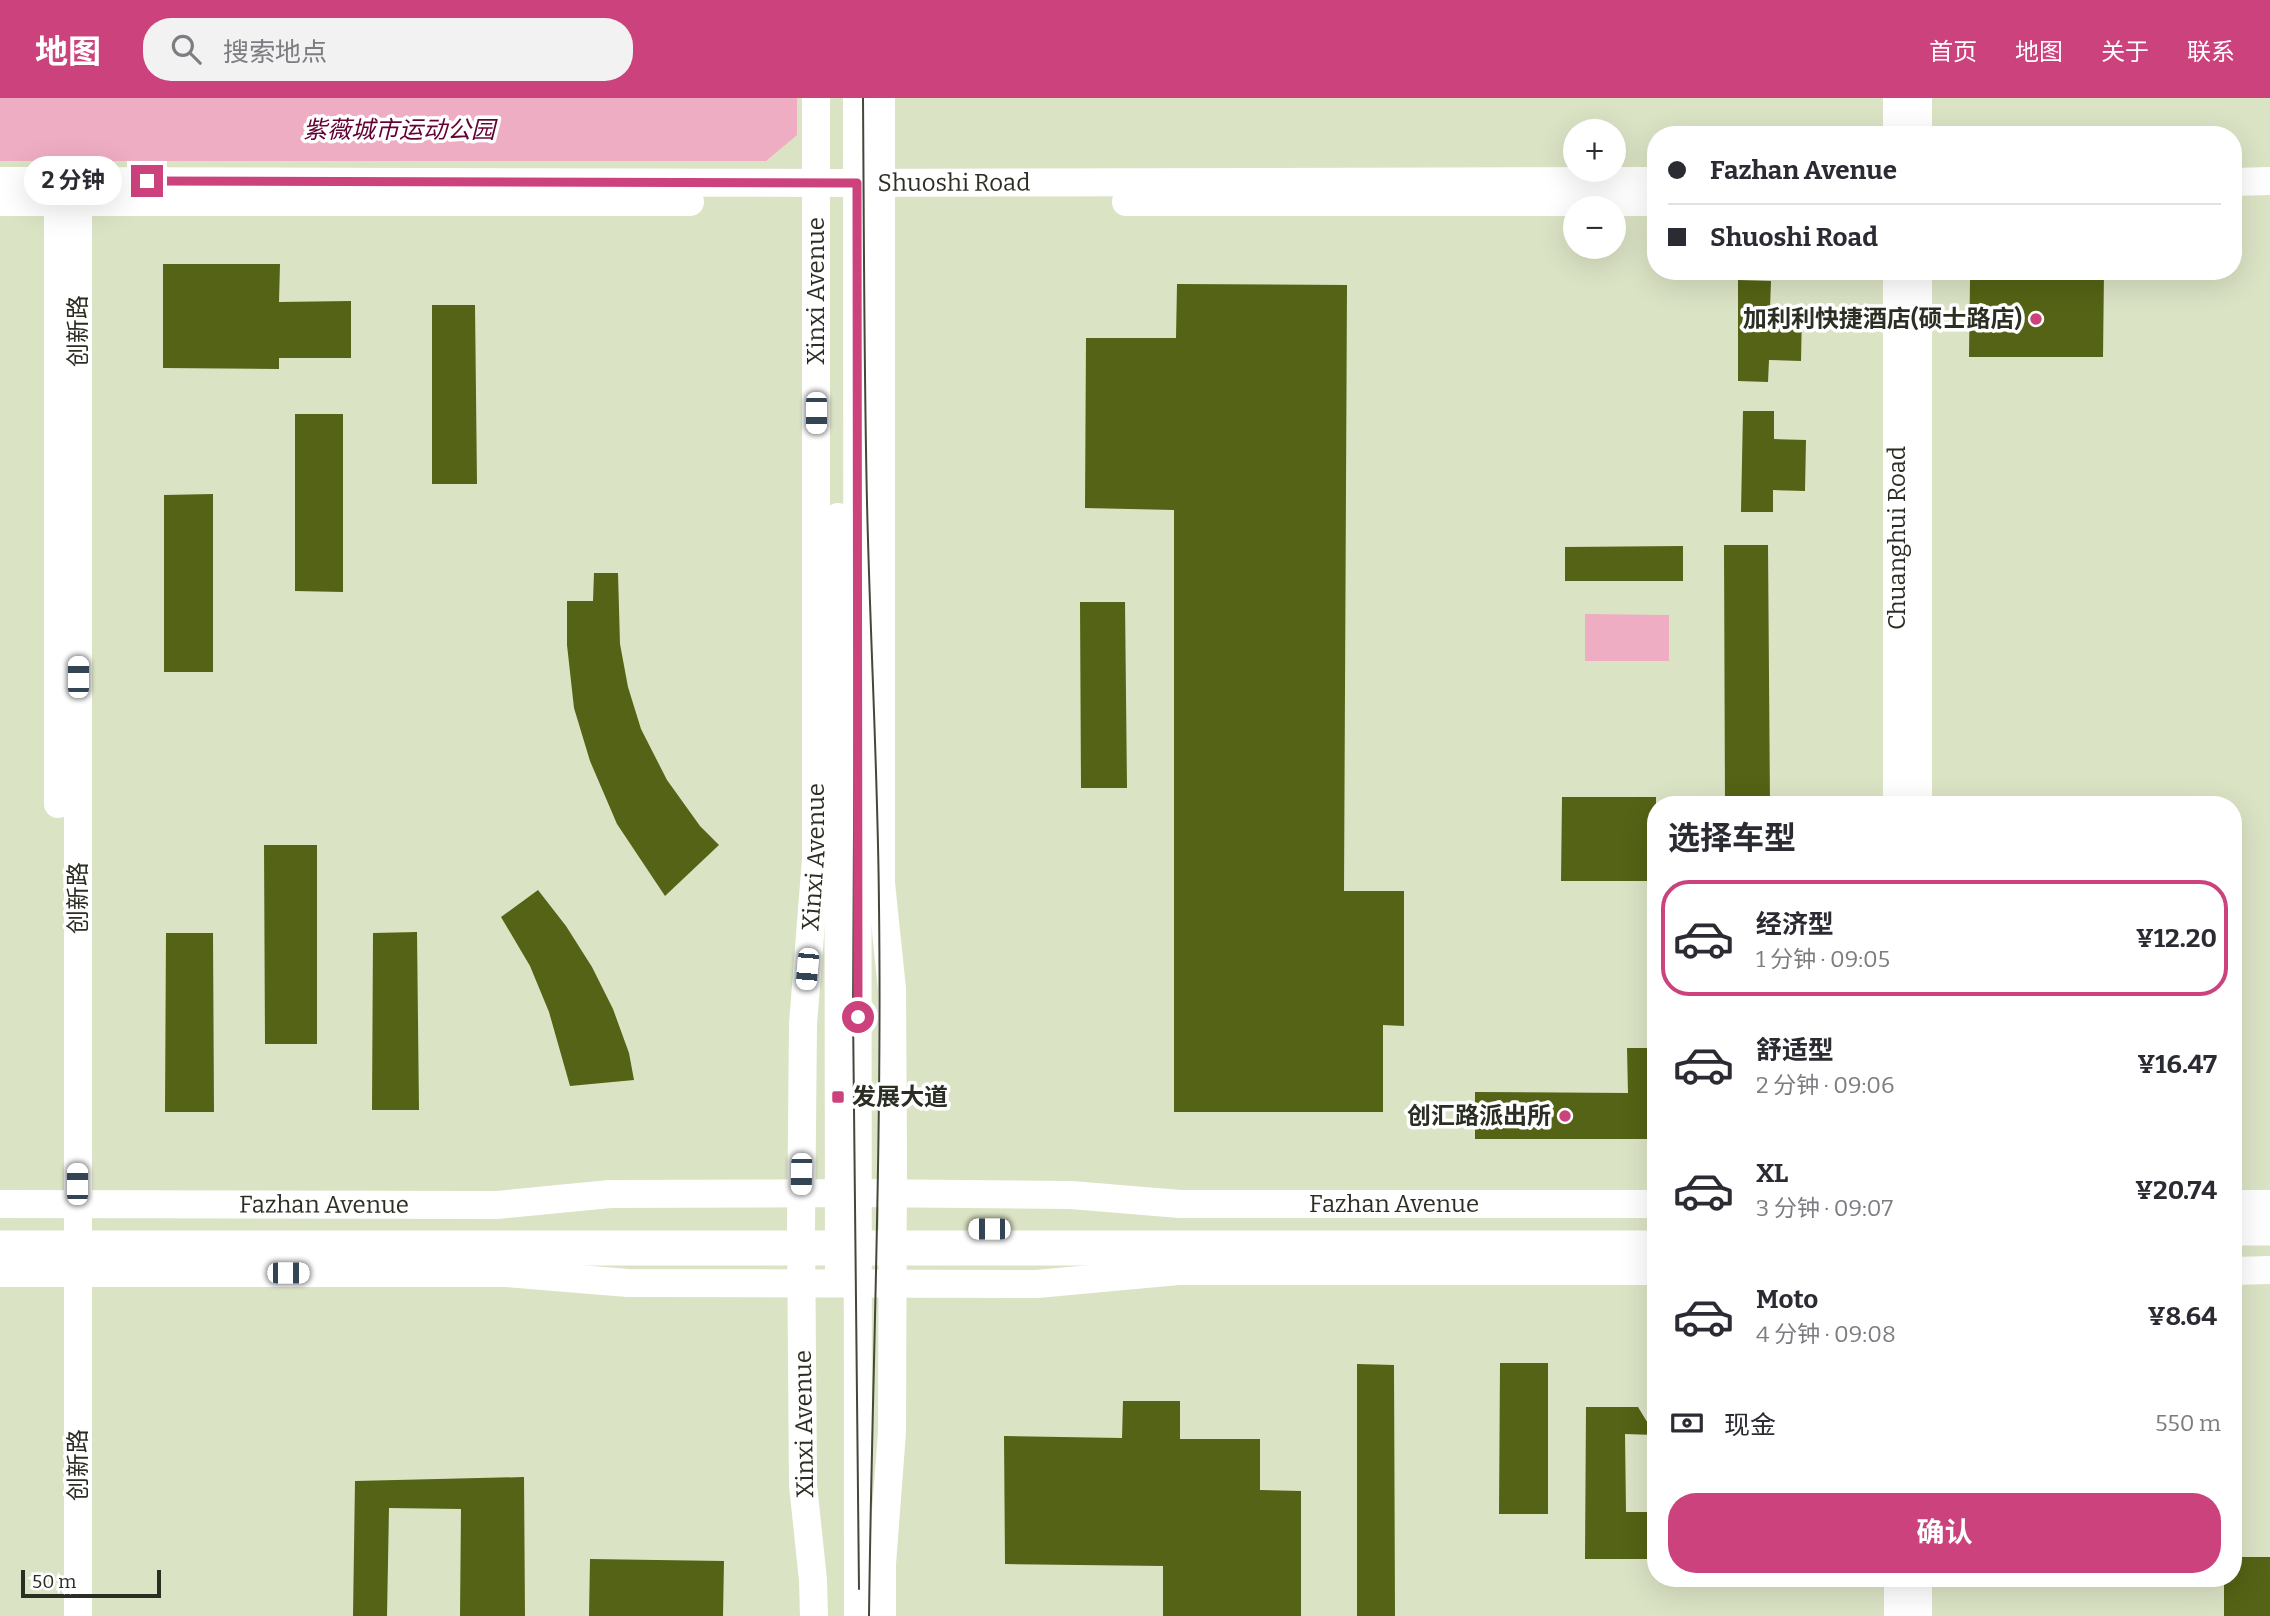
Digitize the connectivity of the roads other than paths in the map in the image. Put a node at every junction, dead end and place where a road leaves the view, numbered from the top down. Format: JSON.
{"nodes":[{"id":1,"x":816,"y":98,"type":"edge"},
{"id":2,"x":838,"y":98,"type":"edge"},
{"id":3,"x":857,"y":98,"type":"edge"},
{"id":4,"x":881,"y":98,"type":"edge"},
{"id":5,"x":1897,"y":98,"type":"edge"},
{"id":6,"x":1918,"y":98,"type":"edge"},
{"id":7,"x":1897,"y":126,"type":"edge"},
{"id":8,"x":1918,"y":126,"type":"edge"},
{"id":9,"x":0,"y":181,"type":"edge"},
{"id":10,"x":1647,"y":181,"type":"edge"},
{"id":11,"x":2270,"y":181,"type":"edge"},
{"id":12,"x":2242,"y":184,"type":"edge"},
{"id":13,"x":68,"y":191,"type":"junction"},
{"id":14,"x":848,"y":193,"type":"junction"},
{"id":15,"x":0,"y":202,"type":"edge"},
{"id":16,"x":1647,"y":202,"type":"edge"},
{"id":17,"x":1897,"y":280,"type":"edge"},
{"id":18,"x":1918,"y":280,"type":"edge"},
{"id":19,"x":1897,"y":796,"type":"edge"},
{"id":20,"x":1918,"y":796,"type":"edge"},
{"id":21,"x":848,"y":1193,"type":"junction"},
{"id":22,"x":892,"y":1193,"type":"junction"},
{"id":23,"x":801,"y":1194,"type":"junction"},
{"id":24,"x":0,"y":1204,"type":"edge"},
{"id":25,"x":1647,"y":1204,"type":"edge"},
{"id":26,"x":2242,"y":1204,"type":"edge"},
{"id":27,"x":2270,"y":1204,"type":"edge"},
{"id":28,"x":1647,"y":1228,"type":"edge"},
{"id":29,"x":2242,"y":1228,"type":"edge"},
{"id":30,"x":2270,"y":1228,"type":"edge"},
{"id":31,"x":0,"y":1229,"type":"edge"},
{"id":32,"x":68,"y":1238,"type":"junction"},
{"id":33,"x":801,"y":1238,"type":"junction"},
{"id":34,"x":848,"y":1238,"type":"junction"},
{"id":35,"x":892,"y":1238,"type":"junction"},
{"id":36,"x":0,"y":1248,"type":"edge"},
{"id":37,"x":1647,"y":1248,"type":"edge"},
{"id":38,"x":2242,"y":1248,"type":"edge"},
{"id":39,"x":2270,"y":1248,"type":"edge"},
{"id":40,"x":2242,"y":1270,"type":"edge"},
{"id":41,"x":2270,"y":1270,"type":"edge"},
{"id":42,"x":1647,"y":1271,"type":"edge"},
{"id":43,"x":0,"y":1273,"type":"edge"},
{"id":44,"x":801,"y":1283,"type":"junction"},
{"id":45,"x":848,"y":1283,"type":"junction"},
{"id":46,"x":892,"y":1283,"type":"junction"},
{"id":47,"x":1898,"y":1587,"type":"edge"},
{"id":48,"x":1918,"y":1587,"type":"edge"},
{"id":49,"x":59,"y":1616,"type":"edge"},
{"id":50,"x":78,"y":1616,"type":"edge"},
{"id":51,"x":814,"y":1616,"type":"edge"},
{"id":52,"x":839,"y":1616,"type":"edge"},
{"id":53,"x":858,"y":1616,"type":"edge"},
{"id":54,"x":882,"y":1616,"type":"edge"},
{"id":55,"x":1898,"y":1616,"type":"edge"},
{"id":56,"x":1918,"y":1616,"type":"edge"}],
"edges":[{"from":1,"to":14,"type":"street","name":"Xinxi Avenue"},
{"from":2,"to":14,"type":"street","name":"Xinxi Avenue"},
{"from":3,"to":14,"type":"street","name":"Xinxi Avenue"},
{"from":4,"to":14,"type":"street","name":"Xinxi Avenue"},
{"from":5,"to":7,"type":"street"},
{"from":6,"to":8,"type":"street"},
{"from":9,"to":13,"type":"street","name":"Shuoshi Road"},
{"from":10,"to":14,"type":"street","name":"Shuoshi Road"},
{"from":11,"to":12,"type":"street"},
{"from":13,"to":14,"type":"street","name":"Shuoshi Road"},
{"from":13,"to":15,"type":"street","name":"Shuoshi Road"},
{"from":13,"to":32,"type":"street","name":"创新路"},
{"from":14,"to":16,"type":"street","name":"Shuoshi Road"},
{"from":14,"to":21,"type":"street","name":"Xinxi Avenue"},
{"from":14,"to":22,"type":"street","name":"Xinxi Avenue"},
{"from":14,"to":23,"type":"street","name":"Xinxi Avenue"},
{"from":17,"to":19,"type":"street","name":"Chuanghui Road"},
{"from":18,"to":20,"type":"street","name":"Chuanghui Road"},
{"from":21,"to":22,"type":"street","name":"Fazhan Avenue"},
{"from":21,"to":23,"type":"street","name":"Fazhan Avenue"},
{"from":21,"to":34,"type":"street","name":"Xinxi Avenue"},
{"from":22,"to":25,"type":"street","name":"Fazhan Avenue"},
{"from":22,"to":35,"type":"street","name":"Xinxi Avenue"},
{"from":23,"to":32,"type":"street","name":"Fazhan Avenue"},
{"from":23,"to":33,"type":"street","name":"Xinxi Avenue"},
{"from":24,"to":32,"type":"street","name":"Fazhan Avenue"},
{"from":26,"to":27,"type":"street"},
{"from":28,"to":35,"type":"main road","name":"Fazhan Avenue"},
{"from":29,"to":30,"type":"main road"},
{"from":31,"to":32,"type":"main road","name":"Fazhan Avenue"},
{"from":32,"to":33,"type":"main road","name":"Fazhan Avenue"},
{"from":32,"to":36,"type":"main road","name":"Fazhan Avenue"},
{"from":32,"to":43,"type":"street","name":"Fazhan Avenue"},
{"from":32,"to":44,"type":"street","name":"Fazhan Avenue"},
{"from":32,"to":49,"type":"street","name":"创新路"},
{"from":32,"to":50,"type":"street","name":"创新路"},
{"from":33,"to":34,"type":"main road","name":"Fazhan Avenue"},
{"from":33,"to":44,"type":"street","name":"Xinxi Avenue"},
{"from":34,"to":35,"type":"main road","name":"Fazhan Avenue"},
{"from":34,"to":45,"type":"street","name":"Xinxi Avenue"},
{"from":35,"to":37,"type":"main road","name":"Fazhan Avenue"},
{"from":35,"to":46,"type":"street","name":"Xinxi Avenue"},
{"from":38,"to":39,"type":"main road"},
{"from":40,"to":41,"type":"street"},
{"from":42,"to":46,"type":"street","name":"Fazhan Avenue"},
{"from":44,"to":45,"type":"street","name":"Fazhan Avenue"},
{"from":44,"to":51,"type":"street","name":"Xinxi Avenue"},
{"from":45,"to":46,"type":"street","name":"Fazhan Avenue"},
{"from":45,"to":52,"type":"street","name":"Xinxi Avenue"},
{"from":45,"to":53,"type":"street","name":"Xinxi Avenue"},
{"from":46,"to":54,"type":"street","name":"Xinxi Avenue"},
{"from":47,"to":55,"type":"street"},
{"from":48,"to":56,"type":"street"}]}
